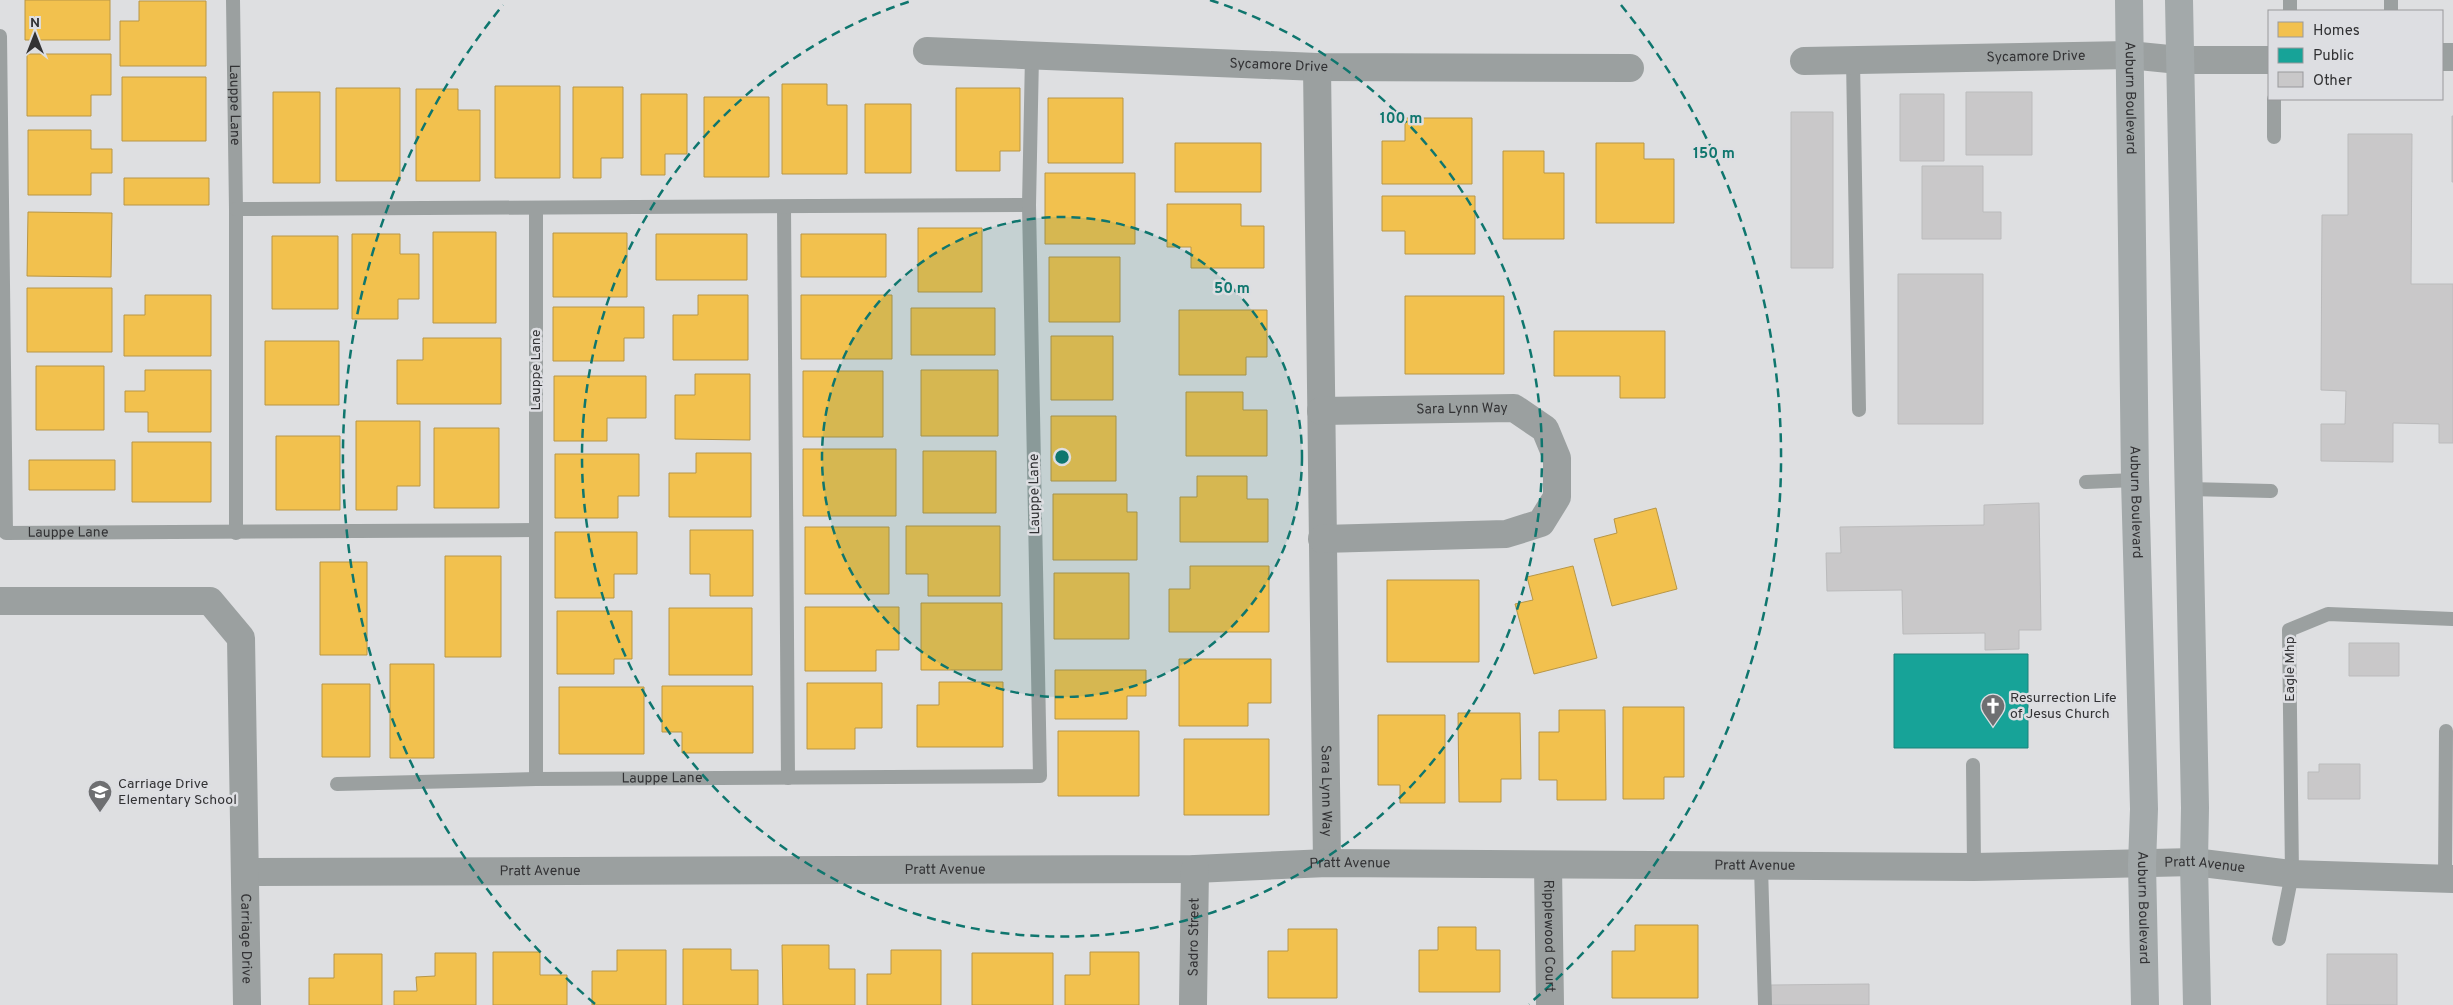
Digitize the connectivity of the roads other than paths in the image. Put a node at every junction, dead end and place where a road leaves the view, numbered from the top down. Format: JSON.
{"nodes":[{"id":1,"x":233,"y":0,"type":"edge"},
{"id":2,"x":2128,"y":0,"type":"edge"},
{"id":3,"x":2179,"y":0,"type":"edge"},
{"id":4,"x":0,"y":36,"type":"edge"},
{"id":5,"x":927,"y":51,"type":"dead end"},
{"id":6,"x":2129,"y":55,"type":"junction"},
{"id":7,"x":1032,"y":56,"type":"junction"},
{"id":8,"x":1853,"y":60,"type":"junction"},
{"id":9,"x":2180,"y":60,"type":"junction"},
{"id":10,"x":2268,"y":60,"type":"edge"},
{"id":11,"x":1804,"y":61,"type":"dead end"},
{"id":12,"x":1318,"y":67,"type":"junction"},
{"id":13,"x":1630,"y":68,"type":"dead end"},
{"id":14,"x":2274,"y":100,"type":"edge"},
{"id":15,"x":2274,"y":137,"type":"dead end"},
{"id":16,"x":1029,"y":205,"type":"junction"},
{"id":17,"x":784,"y":207,"type":"junction"},
{"id":18,"x":236,"y":209,"type":"junction"},
{"id":19,"x":536,"y":209,"type":"junction"},
{"id":20,"x":1859,"y":410,"type":"dead end"},
{"id":21,"x":1321,"y":411,"type":"junction"},
{"id":22,"x":2135,"y":480,"type":"junction"},
{"id":23,"x":2086,"y":482,"type":"dead end"},
{"id":24,"x":2189,"y":489,"type":"junction"},
{"id":25,"x":2271,"y":491,"type":"dead end"},
{"id":26,"x":535,"y":530,"type":"junction"},
{"id":27,"x":236,"y":533,"type":"junction"},
{"id":28,"x":1322,"y":539,"type":"junction"},
{"id":29,"x":0,"y":601,"type":"edge"},
{"id":30,"x":2453,"y":619,"type":"edge"},
{"id":31,"x":2446,"y":731,"type":"dead end"},
{"id":32,"x":1972,"y":765,"type":"dead end"},
{"id":33,"x":788,"y":778,"type":"junction"},
{"id":34,"x":536,"y":779,"type":"junction"},
{"id":35,"x":337,"y":784,"type":"dead end"},
{"id":36,"x":2194,"y":862,"type":"junction"},
{"id":37,"x":1327,"y":863,"type":"junction"},
{"id":38,"x":2142,"y":864,"type":"junction"},
{"id":39,"x":1548,"y":866,"type":"junction"},
{"id":40,"x":1761,"y":867,"type":"junction"},
{"id":41,"x":1974,"y":867,"type":"junction"},
{"id":42,"x":1195,"y":869,"type":"junction"},
{"id":43,"x":246,"y":872,"type":"junction"},
{"id":44,"x":2292,"y":874,"type":"junction"},
{"id":45,"x":2449,"y":879,"type":"edge"},
{"id":46,"x":2279,"y":939,"type":"dead end"},
{"id":47,"x":247,"y":1005,"type":"edge"},
{"id":48,"x":1193,"y":1005,"type":"edge"},
{"id":49,"x":1550,"y":1005,"type":"edge"},
{"id":50,"x":1765,"y":1005,"type":"edge"},
{"id":51,"x":2145,"y":1005,"type":"edge"},
{"id":52,"x":2197,"y":1005,"type":"edge"}],
"edges":[{"from":1,"to":18,"type":"lane","name":"Lauppe Lane"},
{"from":2,"to":6,"type":"main road","name":"Auburn Boulevard"},
{"from":3,"to":9,"type":"main road"},
{"from":4,"to":27,"type":"lane","name":"Lauppe Lane"},
{"from":5,"to":7,"type":"street","name":"Sycamore Drive"},
{"from":6,"to":8,"type":"street","name":"Sycamore Drive"},
{"from":6,"to":9,"type":"street","name":"Sycamore Drive"},
{"from":6,"to":22,"type":"main road","name":"Auburn Boulevard"},
{"from":7,"to":12,"type":"street","name":"Sycamore Drive"},
{"from":7,"to":16,"type":"lane"},
{"from":8,"to":11,"type":"street","name":"Sycamore Drive"},
{"from":8,"to":20,"type":"lane"},
{"from":9,"to":10,"type":"street","name":"Sycamore Drive"},
{"from":9,"to":24,"type":"main road"},
{"from":12,"to":13,"type":"street","name":"Sycamore Drive"},
{"from":12,"to":21,"type":"street","name":"Sara Lynn Way"},
{"from":14,"to":15,"type":"lane"},
{"from":16,"to":17,"type":"lane"},
{"from":16,"to":33,"type":"lane","name":"Lauppe Lane"},
{"from":17,"to":19,"type":"lane"},
{"from":17,"to":33,"type":"lane"},
{"from":18,"to":19,"type":"lane"},
{"from":18,"to":27,"type":"lane","name":"Lauppe Lane"},
{"from":19,"to":26,"type":"lane","name":"Lauppe Lane"},
{"from":21,"to":28,"type":"street","name":"Sara Lynn Way"},
{"from":21,"to":28,"type":"street","name":"Sara Lynn Way"},
{"from":22,"to":23,"type":"lane"},
{"from":22,"to":38,"type":"main road","name":"Auburn Boulevard"},
{"from":24,"to":25,"type":"lane"},
{"from":24,"to":36,"type":"main road"},
{"from":26,"to":27,"type":"lane","name":"Lauppe Lane"},
{"from":26,"to":34,"type":"lane","name":"Lauppe Lane"},
{"from":28,"to":37,"type":"street","name":"Sara Lynn Way"},
{"from":29,"to":43,"type":"street"},
{"from":30,"to":44,"type":"lane","name":"Eagle Mhp"},
{"from":31,"to":45,"type":"lane"},
{"from":32,"to":41,"type":"lane"},
{"from":33,"to":34,"type":"lane","name":"Lauppe Lane"},
{"from":34,"to":35,"type":"lane","name":"Lauppe Lane"},
{"from":36,"to":38,"type":"street","name":"Pratt Avenue"},
{"from":36,"to":44,"type":"street","name":"Pratt Avenue"},
{"from":36,"to":52,"type":"main road"},
{"from":37,"to":39,"type":"street","name":"Pratt Avenue"},
{"from":37,"to":42,"type":"street","name":"Pratt Avenue"},
{"from":38,"to":41,"type":"street","name":"Pratt Avenue"},
{"from":38,"to":51,"type":"main road","name":"Auburn Boulevard"},
{"from":39,"to":40,"type":"street","name":"Pratt Avenue"},
{"from":39,"to":49,"type":"street","name":"Ripplewood Court"},
{"from":40,"to":41,"type":"street","name":"Pratt Avenue"},
{"from":40,"to":50,"type":"lane"},
{"from":42,"to":43,"type":"street","name":"Pratt Avenue"},
{"from":42,"to":48,"type":"street","name":"Sadro Street"},
{"from":43,"to":47,"type":"street","name":"Carriage Drive"},
{"from":44,"to":45,"type":"street","name":"Pratt Avenue"},
{"from":44,"to":46,"type":"lane"}]}
